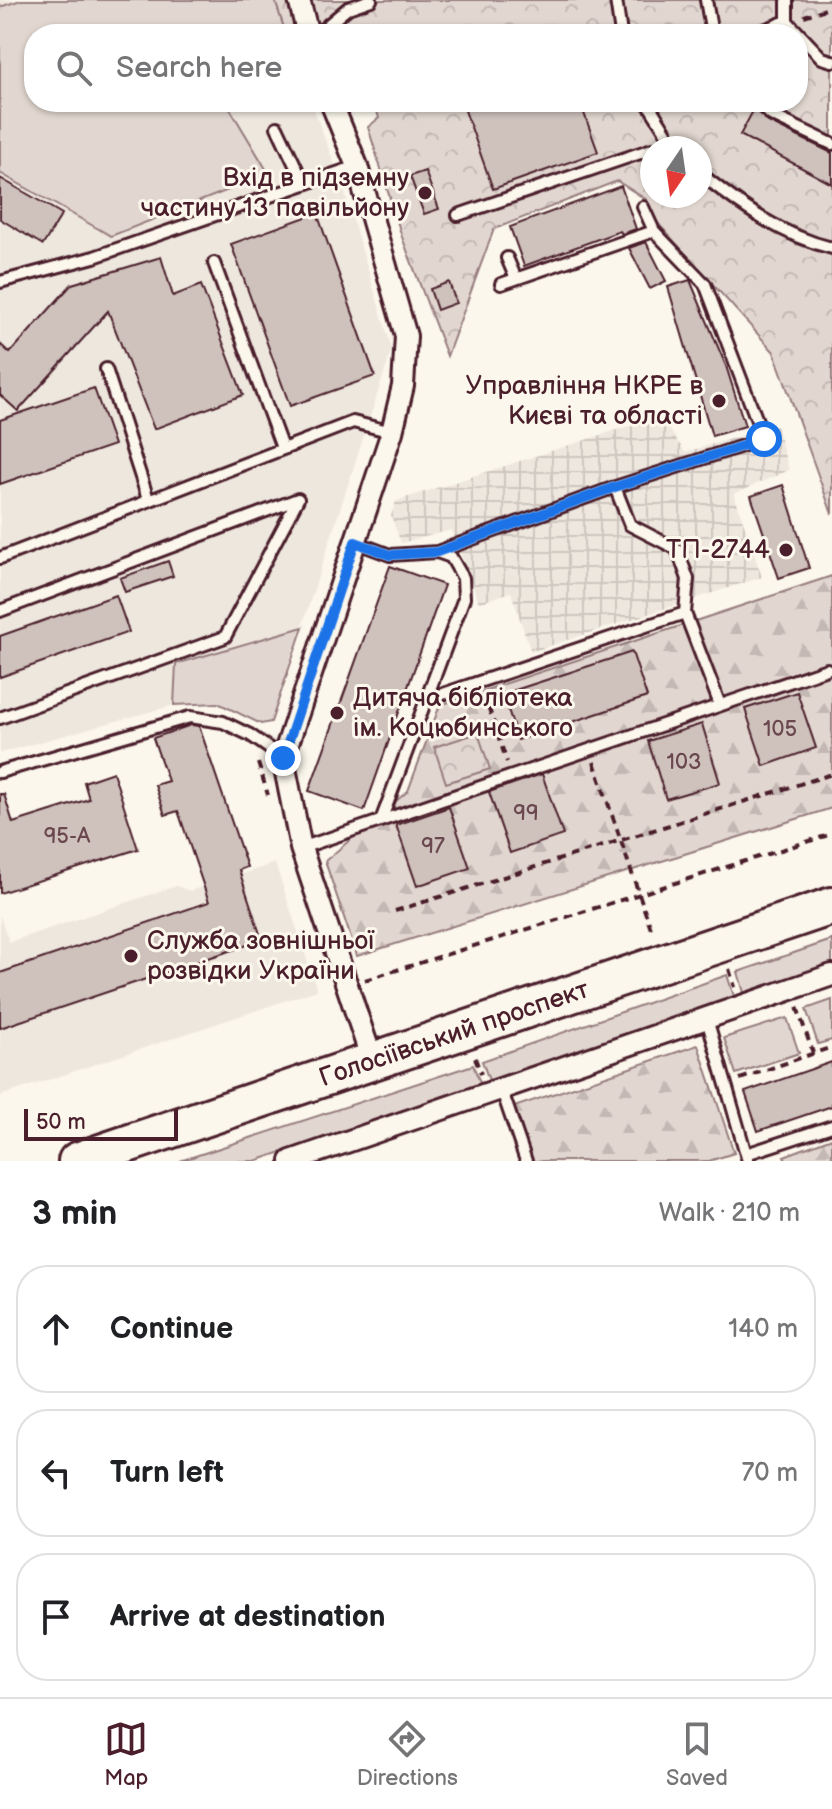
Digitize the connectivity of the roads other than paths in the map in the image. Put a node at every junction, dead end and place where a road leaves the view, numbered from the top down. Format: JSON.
{"nodes":[{"id":1,"x":299,"y":0,"type":"edge"},
{"id":2,"x":371,"y":0,"type":"edge"},
{"id":3,"x":616,"y":0,"type":"edge"},
{"id":4,"x":706,"y":0,"type":"edge"},
{"id":5,"x":787,"y":0,"type":"edge"},
{"id":6,"x":787,"y":21,"type":"junction"},
{"id":7,"x":305,"y":24,"type":"edge"},
{"id":8,"x":329,"y":24,"type":"edge"},
{"id":9,"x":620,"y":24,"type":"edge"},
{"id":10,"x":710,"y":24,"type":"edge"},
{"id":11,"x":779,"y":24,"type":"edge"},
{"id":12,"x":790,"y":24,"type":"edge"},
{"id":13,"x":808,"y":43,"type":"edge"},
{"id":14,"x":832,"y":61,"type":"edge"},
{"id":15,"x":335,"y":112,"type":"edge"},
{"id":16,"x":653,"y":112,"type":"edge"},
{"id":17,"x":768,"y":112,"type":"edge"},
{"id":18,"x":277,"y":127,"type":"dead end"},
{"id":19,"x":668,"y":136,"type":"edge"},
{"id":20,"x":832,"y":144,"type":"edge"},
{"id":21,"x":640,"y":152,"type":"edge"},
{"id":22,"x":357,"y":166,"type":"junction"},
{"id":23,"x":712,"y":183,"type":"edge"},
{"id":24,"x":304,"y":184,"type":"junction"},
{"id":25,"x":643,"y":208,"type":"edge"},
{"id":26,"x":458,"y":215,"type":"dead end"},
{"id":27,"x":654,"y":231,"type":"junction"},
{"id":28,"x":831,"y":250,"type":"edge"},
{"id":29,"x":507,"y":258,"type":"dead end"},
{"id":30,"x":214,"y":263,"type":"dead end"},
{"id":31,"x":516,"y":279,"type":"junction"},
{"id":32,"x":0,"y":282,"type":"edge"},
{"id":33,"x":501,"y":284,"type":"dead end"},
{"id":34,"x":106,"y":369,"type":"dead end"},
{"id":35,"x":392,"y":432,"type":"junction"},
{"id":36,"x":282,"y":448,"type":"junction"},
{"id":37,"x":615,"y":487,"type":"junction"},
{"id":38,"x":148,"y":499,"type":"junction"},
{"id":39,"x":355,"y":542,"type":"junction"},
{"id":40,"x":437,"y":552,"type":"junction"},
{"id":41,"x":0,"y":558,"type":"edge"},
{"id":42,"x":0,"y":611,"type":"edge"},
{"id":43,"x":685,"y":613,"type":"junction"},
{"id":44,"x":827,"y":669,"type":"dead end"},
{"id":45,"x":425,"y":700,"type":"junction"},
{"id":46,"x":720,"y":705,"type":"junction"},
{"id":47,"x":0,"y":718,"type":"edge"},
{"id":48,"x":283,"y":758,"type":"junction"},
{"id":49,"x":0,"y":772,"type":"edge"},
{"id":50,"x":382,"y":818,"type":"junction"},
{"id":51,"x":301,"y":848,"type":"junction"},
{"id":52,"x":832,"y":906,"type":"edge"},
{"id":53,"x":832,"y":975,"type":"edge"},
{"id":54,"x":707,"y":1019,"type":"junction"},
{"id":55,"x":372,"y":1060,"type":"junction"},
{"id":56,"x":501,"y":1088,"type":"junction"},
{"id":57,"x":832,"y":1126,"type":"edge"},
{"id":58,"x":747,"y":1157,"type":"edge"},
{"id":59,"x":77,"y":1161,"type":"edge"},
{"id":60,"x":291,"y":1161,"type":"edge"},
{"id":61,"x":526,"y":1161,"type":"edge"}],
"edges":[{"from":1,"to":7,"type":"street"},
{"from":2,"to":8,"type":"lane"},
{"from":3,"to":9,"type":"lane"},
{"from":4,"to":10,"type":"lane"},
{"from":5,"to":6,"type":"lane"},
{"from":6,"to":11,"type":"lane"},
{"from":6,"to":12,"type":"lane"},
{"from":13,"to":14,"type":"lane"},
{"from":15,"to":22,"type":"street"},
{"from":16,"to":19,"type":"lane"},
{"from":17,"to":20,"type":"lane"},
{"from":18,"to":24,"type":"lane"},
{"from":21,"to":26,"type":"lane"},
{"from":22,"to":24,"type":"lane"},
{"from":22,"to":35,"type":"street"},
{"from":23,"to":28,"type":"lane"},
{"from":24,"to":32,"type":"lane"},
{"from":25,"to":27,"type":"lane"},
{"from":27,"to":31,"type":"lane"},
{"from":27,"to":37,"type":"lane"},
{"from":29,"to":31,"type":"lane"},
{"from":30,"to":36,"type":"lane"},
{"from":31,"to":33,"type":"lane"},
{"from":34,"to":38,"type":"lane"},
{"from":35,"to":36,"type":"lane"},
{"from":35,"to":39,"type":"street"},
{"from":36,"to":38,"type":"lane"},
{"from":37,"to":40,"type":"lane"},
{"from":37,"to":43,"type":"lane"},
{"from":38,"to":41,"type":"lane"},
{"from":39,"to":40,"type":"lane"},
{"from":39,"to":48,"type":"street"},
{"from":40,"to":45,"type":"lane"},
{"from":42,"to":47,"type":"lane"},
{"from":43,"to":45,"type":"lane"},
{"from":43,"to":46,"type":"lane"},
{"from":44,"to":46,"type":"lane"},
{"from":45,"to":50,"type":"lane"},
{"from":46,"to":50,"type":"lane"},
{"from":48,"to":49,"type":"lane"},
{"from":48,"to":51,"type":"street"},
{"from":50,"to":51,"type":"lane"},
{"from":51,"to":55,"type":"street"},
{"from":52,"to":55,"type":"highway","name":"Голосіївський проспект"},
{"from":53,"to":54,"type":"street"},
{"from":54,"to":56,"type":"street"},
{"from":54,"to":58,"type":"lane"},
{"from":55,"to":59,"type":"highway","name":"Голосіївський проспект"},
{"from":56,"to":60,"type":"street"},
{"from":56,"to":61,"type":"lane"},
{"from":57,"to":58,"type":"lane"}]}
